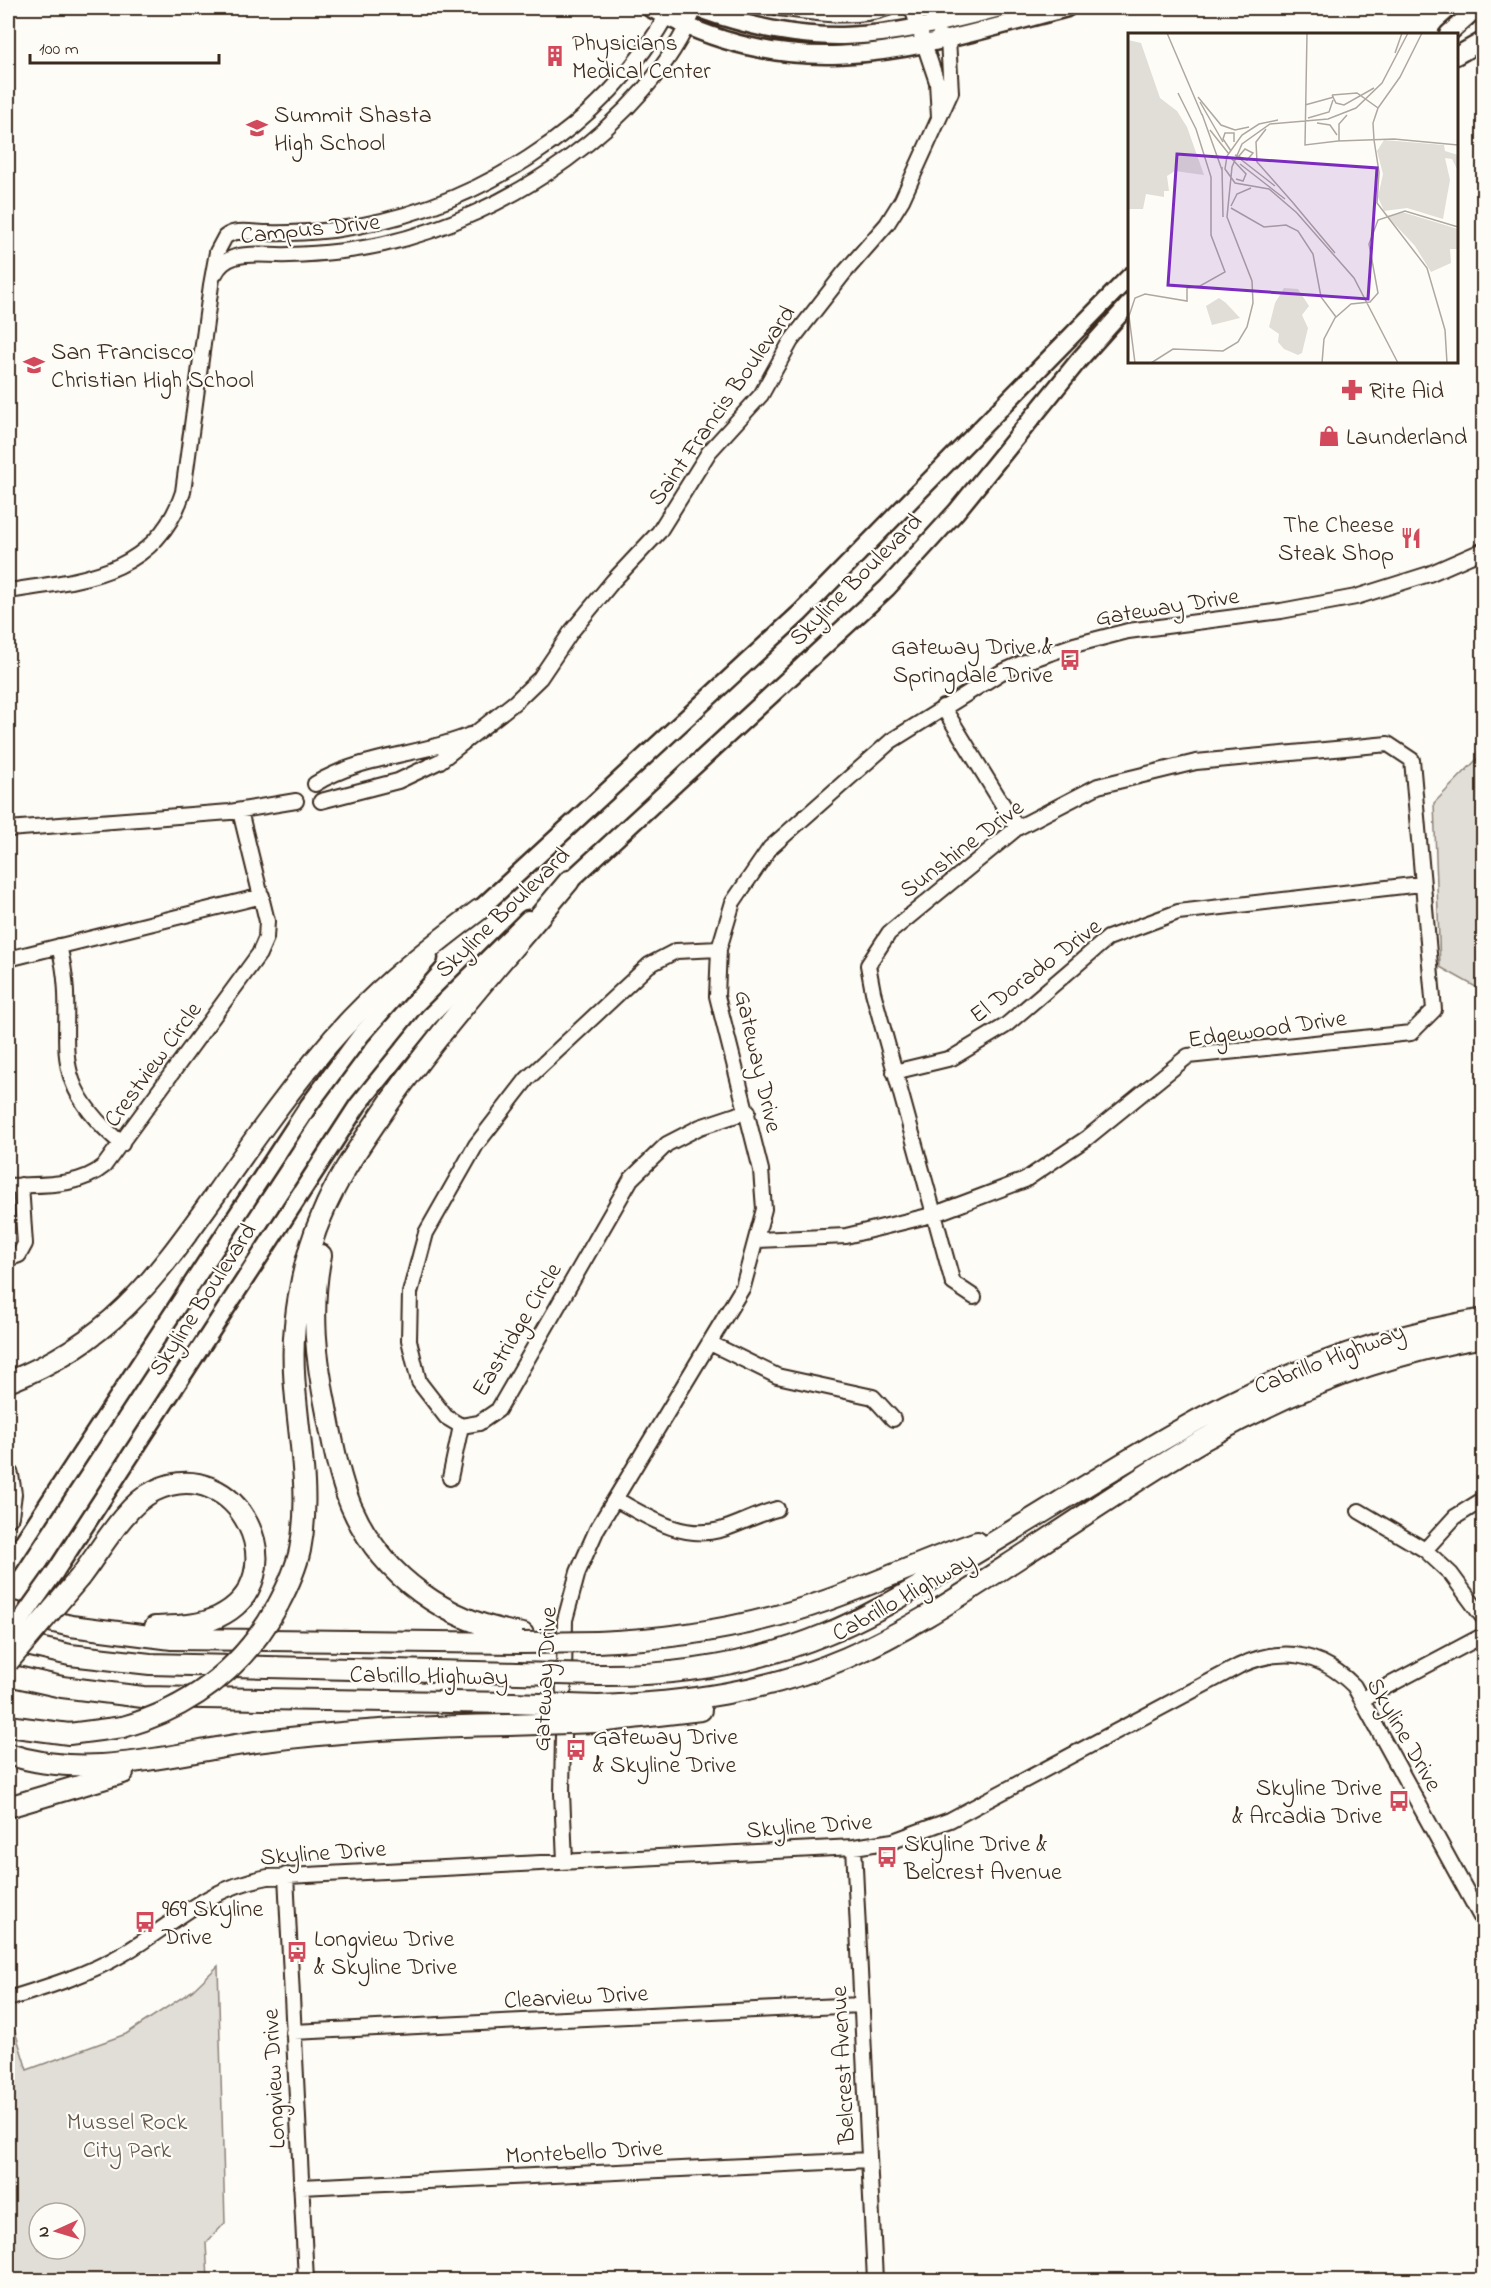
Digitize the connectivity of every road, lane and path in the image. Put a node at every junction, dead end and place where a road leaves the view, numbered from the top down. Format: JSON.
{"nodes":[{"id":1,"x":650,"y":8,"type":"edge"},
{"id":2,"x":695,"y":8,"type":"edge"},
{"id":3,"x":778,"y":8,"type":"edge"},
{"id":4,"x":888,"y":8,"type":"edge"},
{"id":5,"x":912,"y":8,"type":"edge"},
{"id":6,"x":1000,"y":8,"type":"edge"},
{"id":7,"x":1067,"y":8,"type":"edge"},
{"id":8,"x":1477,"y":8,"type":"edge"},
{"id":9,"x":669,"y":12,"type":"edge"},
{"id":10,"x":1484,"y":15,"type":"edge"},
{"id":11,"x":687,"y":27,"type":"junction"},
{"id":12,"x":917,"y":29,"type":"junction"},
{"id":13,"x":1450,"y":33,"type":"edge"},
{"id":14,"x":1451,"y":33,"type":"edge"},
{"id":15,"x":948,"y":39,"type":"junction"},
{"id":16,"x":1484,"y":40,"type":"edge"},
{"id":17,"x":924,"y":45,"type":"junction"},
{"id":18,"x":1484,"y":53,"type":"edge"},
{"id":19,"x":1458,"y":55,"type":"edge"},
{"id":20,"x":1458,"y":61,"type":"edge"},
{"id":21,"x":939,"y":117,"type":"junction"},
{"id":22,"x":1128,"y":278,"type":"edge"},
{"id":23,"x":211,"y":285,"type":"junction"},
{"id":24,"x":1128,"y":305,"type":"edge"},
{"id":25,"x":1484,"y":550,"type":"edge"},
{"id":26,"x":8,"y":591,"type":"edge"},
{"id":27,"x":943,"y":707,"type":"junction"},
{"id":28,"x":487,"y":725,"type":"junction"},
{"id":29,"x":1388,"y":744,"type":"joint"},
{"id":30,"x":315,"y":784,"type":"dead end"},
{"id":31,"x":296,"y":801,"type":"dead end"},
{"id":32,"x":321,"y":801,"type":"dead end"},
{"id":33,"x":240,"y":811,"type":"junction"},
{"id":34,"x":1017,"y":828,"type":"junction"},
{"id":35,"x":8,"y":829,"type":"edge"},
{"id":36,"x":569,"y":881,"type":"junction"},
{"id":37,"x":1421,"y":884,"type":"junction"},
{"id":38,"x":262,"y":896,"type":"junction"},
{"id":39,"x":479,"y":910,"type":"junction"},
{"id":40,"x":59,"y":946,"type":"junction"},
{"id":41,"x":719,"y":950,"type":"junction"},
{"id":42,"x":8,"y":959,"type":"edge"},
{"id":43,"x":894,"y":1072,"type":"junction"},
{"id":44,"x":748,"y":1110,"type":"junction"},
{"id":45,"x":122,"y":1144,"type":"junction"},
{"id":46,"x":354,"y":1156,"type":"junction"},
{"id":47,"x":14,"y":1185,"type":"edge"},
{"id":48,"x":932,"y":1215,"type":"junction"},
{"id":49,"x":758,"y":1240,"type":"junction"},
{"id":50,"x":8,"y":1259,"type":"edge"},
{"id":51,"x":974,"y":1297,"type":"dead end"},
{"id":52,"x":1484,"y":1319,"type":"edge"},
{"id":53,"x":1484,"y":1337,"type":"edge"},
{"id":54,"x":710,"y":1343,"type":"junction"},
{"id":55,"x":8,"y":1382,"type":"edge"},
{"id":56,"x":893,"y":1419,"type":"dead end"},
{"id":57,"x":461,"y":1426,"type":"junction"},
{"id":58,"x":8,"y":1475,"type":"edge"},
{"id":59,"x":450,"y":1478,"type":"dead end"},
{"id":60,"x":615,"y":1499,"type":"junction"},
{"id":61,"x":1484,"y":1499,"type":"edge"},
{"id":62,"x":777,"y":1509,"type":"dead end"},
{"id":63,"x":1359,"y":1511,"type":"dead end"},
{"id":64,"x":8,"y":1516,"type":"edge"},
{"id":65,"x":1020,"y":1527,"type":"junction"},
{"id":66,"x":1425,"y":1550,"type":"junction"},
{"id":67,"x":8,"y":1564,"type":"edge"},
{"id":68,"x":8,"y":1606,"type":"edge"},
{"id":69,"x":8,"y":1611,"type":"edge"},
{"id":70,"x":37,"y":1619,"type":"junction"},
{"id":71,"x":1484,"y":1619,"type":"edge"},
{"id":72,"x":71,"y":1626,"type":"junction"},
{"id":73,"x":1484,"y":1635,"type":"edge"},
{"id":74,"x":522,"y":1638,"type":"junction"},
{"id":75,"x":8,"y":1640,"type":"edge"},
{"id":76,"x":8,"y":1662,"type":"edge"},
{"id":77,"x":8,"y":1675,"type":"edge"},
{"id":78,"x":1363,"y":1699,"type":"junction"},
{"id":79,"x":598,"y":1714,"type":"junction"},
{"id":80,"x":8,"y":1726,"type":"edge"},
{"id":81,"x":224,"y":1747,"type":"junction"},
{"id":82,"x":8,"y":1754,"type":"edge"},
{"id":83,"x":8,"y":1808,"type":"edge"},
{"id":84,"x":854,"y":1847,"type":"junction"},
{"id":85,"x":565,"y":1861,"type":"junction"},
{"id":86,"x":285,"y":1875,"type":"junction"},
{"id":87,"x":1484,"y":1923,"type":"edge"},
{"id":88,"x":8,"y":1999,"type":"edge"},
{"id":89,"x":861,"y":2005,"type":"junction"},
{"id":90,"x":293,"y":2032,"type":"junction"},
{"id":91,"x":869,"y":2160,"type":"junction"},
{"id":92,"x":301,"y":2187,"type":"junction"},
{"id":93,"x":306,"y":2280,"type":"edge"},
{"id":94,"x":875,"y":2280,"type":"edge"}],
"edges":[{"from":1,"to":9,"type":"main road"},
{"from":2,"to":11,"type":"street","name":"Campus Drive"},
{"from":2,"to":12,"type":"main road"},
{"from":3,"to":4,"type":"street"},
{"from":5,"to":12,"type":"street","name":"Saint Francis Boulevard"},
{"from":6,"to":12,"type":"main road"},
{"from":7,"to":15,"type":"main road"},
{"from":8,"to":13,"type":"main road"},
{"from":9,"to":11,"type":"main road"},
{"from":9,"to":23,"type":"street","name":"Campus Drive"},
{"from":10,"to":14,"type":"main road"},
{"from":11,"to":17,"type":"main road"},
{"from":11,"to":23,"type":"street","name":"Campus Drive"},
{"from":12,"to":15,"type":"street"},
{"from":12,"to":17,"type":"street","name":"Saint Francis Boulevard"},
{"from":15,"to":17,"type":"main road"},
{"from":15,"to":21,"type":"street","name":"Saint Francis Boulevard"},
{"from":16,"to":19,"type":"main road"},
{"from":17,"to":21,"type":"street","name":"Saint Francis Boulevard"},
{"from":18,"to":20,"type":"main road"},
{"from":21,"to":28,"type":"street","name":"Saint Francis Boulevard"},
{"from":22,"to":39,"type":"main road","name":"Skyline Boulevard"},
{"from":23,"to":26,"type":"street","name":"Campus Drive"},
{"from":24,"to":36,"type":"main road","name":"Skyline Boulevard"},
{"from":25,"to":27,"type":"street","name":"Gateway Drive"},
{"from":27,"to":34,"type":"street"},
{"from":27,"to":41,"type":"street","name":"Gateway Drive"},
{"from":28,"to":30,"type":"street","name":"Saint Francis Boulevard"},
{"from":28,"to":32,"type":"street","name":"Saint Francis Boulevard"},
{"from":29,"to":34,"type":"street","name":"Sunshine Drive"},
{"from":29,"to":37,"type":"street","name":"Edgewood Drive"},
{"from":31,"to":33,"type":"street"},
{"from":33,"to":35,"type":"street"},
{"from":33,"to":38,"type":"street","name":"Crestview Circle"},
{"from":34,"to":43,"type":"street","name":"Sunshine Drive"},
{"from":36,"to":46,"type":"highway"},
{"from":36,"to":75,"type":"main road","name":"Skyline Boulevard","bridge":true},
{"from":37,"to":43,"type":"street","name":"El Dorado Drive"},
{"from":37,"to":48,"type":"street","name":"Edgewood Drive"},
{"from":38,"to":40,"type":"street"},
{"from":38,"to":45,"type":"street","name":"Crestview Circle"},
{"from":39,"to":55,"type":"highway"},
{"from":39,"to":67,"type":"main road","name":"Skyline Boulevard"},
{"from":40,"to":42,"type":"street"},
{"from":40,"to":45,"type":"street"},
{"from":41,"to":44,"type":"street","name":"Gateway Drive"},
{"from":41,"to":57,"type":"street","name":"Eastridge Circle"},
{"from":43,"to":48,"type":"street","name":"Sunshine Drive"},
{"from":44,"to":49,"type":"street","name":"Gateway Drive"},
{"from":44,"to":57,"type":"street","name":"Eastridge Circle"},
{"from":45,"to":47,"type":"street","name":"Crestview Circle"},
{"from":46,"to":74,"type":"highway"},
{"from":46,"to":80,"type":"highway","bridge":true},
{"from":47,"to":50,"type":"street"},
{"from":48,"to":49,"type":"street","name":"Edgewood Drive"},
{"from":48,"to":51,"type":"street","name":"Sunshine Drive"},
{"from":49,"to":54,"type":"street","name":"Gateway Drive"},
{"from":52,"to":65,"type":"highway","name":"Cabrillo Highway"},
{"from":53,"to":79,"type":"highway","name":"Cabrillo Highway"},
{"from":54,"to":56,"type":"street"},
{"from":54,"to":60,"type":"street","name":"Gateway Drive"},
{"from":57,"to":59,"type":"street"},
{"from":58,"to":64,"type":"highway"},
{"from":60,"to":62,"type":"street"},
{"from":60,"to":85,"type":"street","name":"Gateway Drive"},
{"from":61,"to":66,"type":"street"},
{"from":63,"to":66,"type":"street"},
{"from":65,"to":74,"type":"highway","bridge":true},
{"from":65,"to":75,"type":"highway","name":"Cabrillo Highway","bridge":true},
{"from":66,"to":71,"type":"street"},
{"from":68,"to":70,"type":"highway"},
{"from":69,"to":70,"type":"highway"},
{"from":70,"to":72,"type":"highway"},
{"from":72,"to":74,"type":"highway"},
{"from":72,"to":76,"type":"highway","bridge":true},
{"from":73,"to":78,"type":"street"},
{"from":77,"to":79,"type":"highway","name":"Cabrillo Highway","bridge":true},
{"from":78,"to":84,"type":"street","name":"Skyline Drive"},
{"from":78,"to":87,"type":"street","name":"Skyline Drive"},
{"from":79,"to":81,"type":"highway","bridge":true},
{"from":81,"to":82,"type":"highway"},
{"from":81,"to":83,"type":"highway"},
{"from":84,"to":85,"type":"street","name":"Skyline Drive"},
{"from":84,"to":89,"type":"street","name":"Belcrest Avenue"},
{"from":85,"to":86,"type":"street","name":"Skyline Drive"},
{"from":86,"to":88,"type":"street","name":"Skyline Drive"},
{"from":86,"to":90,"type":"street","name":"Longview Drive"},
{"from":89,"to":90,"type":"street","name":"Clearview Drive"},
{"from":89,"to":91,"type":"street","name":"Belcrest Avenue"},
{"from":90,"to":92,"type":"street","name":"Longview Drive"},
{"from":91,"to":92,"type":"street","name":"Montebello Drive"},
{"from":91,"to":94,"type":"street","name":"Belcrest Avenue"},
{"from":92,"to":93,"type":"street","name":"Longview Drive"}]}
